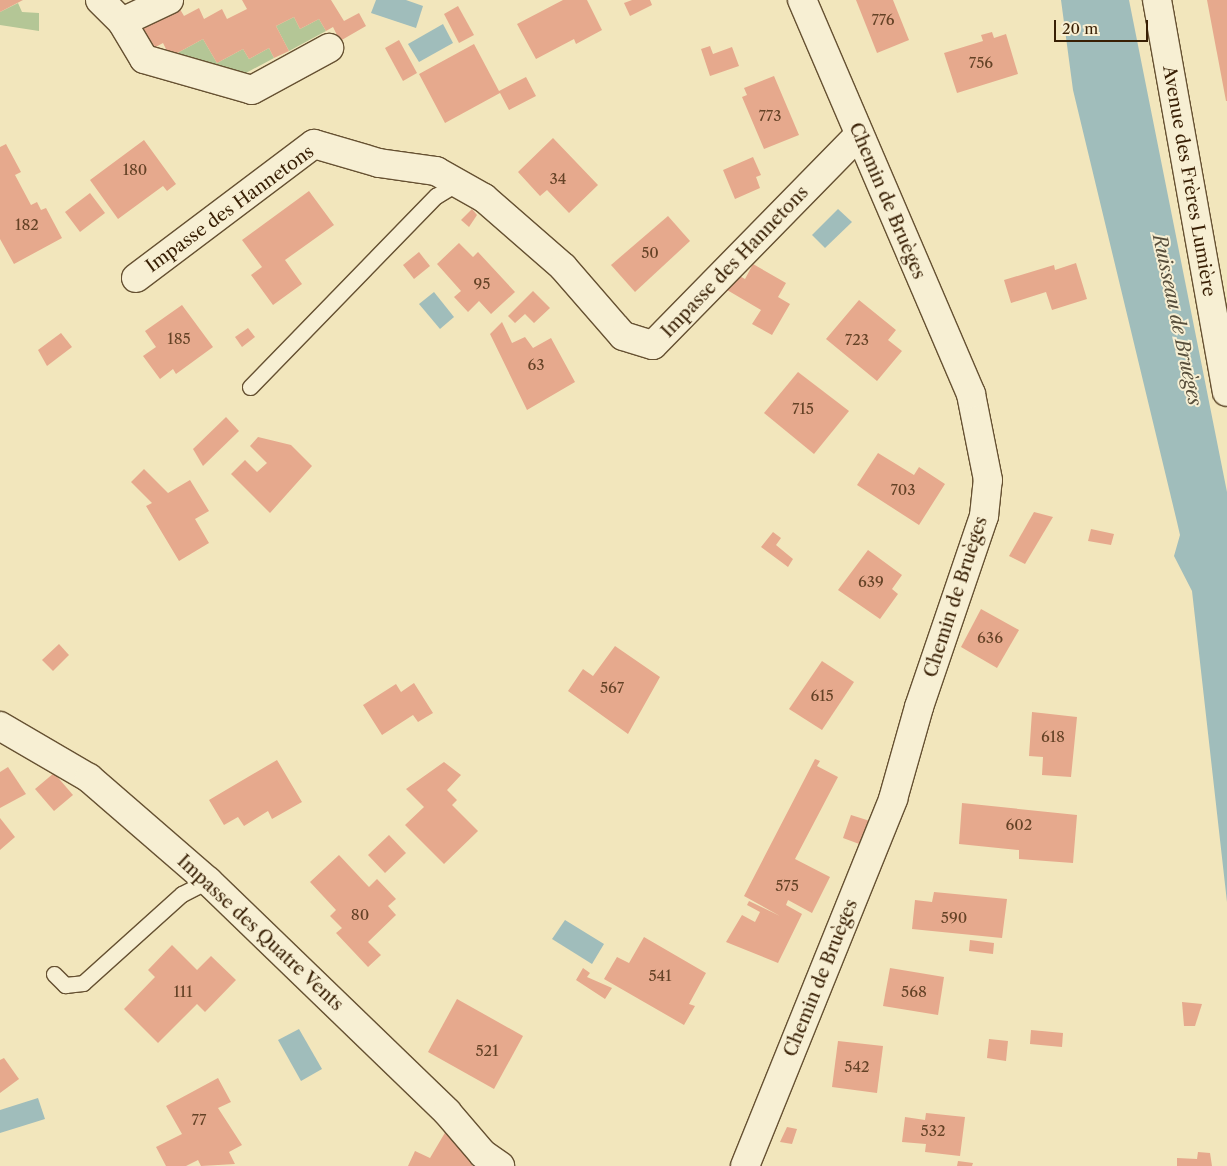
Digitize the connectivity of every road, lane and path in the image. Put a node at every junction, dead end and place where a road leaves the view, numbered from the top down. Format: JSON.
{"nodes":[{"id":1,"x":100,"y":0,"type":"edge"},
{"id":2,"x":169,"y":0,"type":"edge"},
{"id":3,"x":802,"y":0,"type":"edge"},
{"id":4,"x":1157,"y":0,"type":"edge"},
{"id":5,"x":122,"y":22,"type":"junction"},
{"id":6,"x":329,"y":48,"type":"dead end"},
{"id":7,"x":859,"y":135,"type":"junction"},
{"id":8,"x":458,"y":183,"type":"junction"},
{"id":9,"x":136,"y":278,"type":"dead end"},
{"id":10,"x":250,"y":387,"type":"dead end"},
{"id":11,"x":1227,"y":392,"type":"edge"},
{"id":12,"x":0,"y":726,"type":"edge"},
{"id":13,"x":208,"y":881,"type":"junction"},
{"id":14,"x":54,"y":974,"type":"dead end"},
{"id":15,"x":500,"y":1166,"type":"edge"},
{"id":16,"x":745,"y":1166,"type":"edge"}],
"edges":[{"from":1,"to":5,"type":"street"},
{"from":2,"to":5,"type":"street"},
{"from":3,"to":7,"type":"street","name":"Chemin de Bruèges"},
{"from":4,"to":11,"type":"street","name":"Avenue des Frères Lumière"},
{"from":5,"to":6,"type":"street"},
{"from":7,"to":8,"type":"street","name":"Impasse des Hannetons"},
{"from":7,"to":16,"type":"street","name":"Chemin de Bruèges"},
{"from":8,"to":9,"type":"street","name":"Impasse des Hannetons"},
{"from":8,"to":10,"type":"lane"},
{"from":12,"to":13,"type":"street","name":"Impasse des Quatre Vents"},
{"from":13,"to":14,"type":"lane"},
{"from":13,"to":15,"type":"street","name":"Impasse des Quatre Vents"}]}
